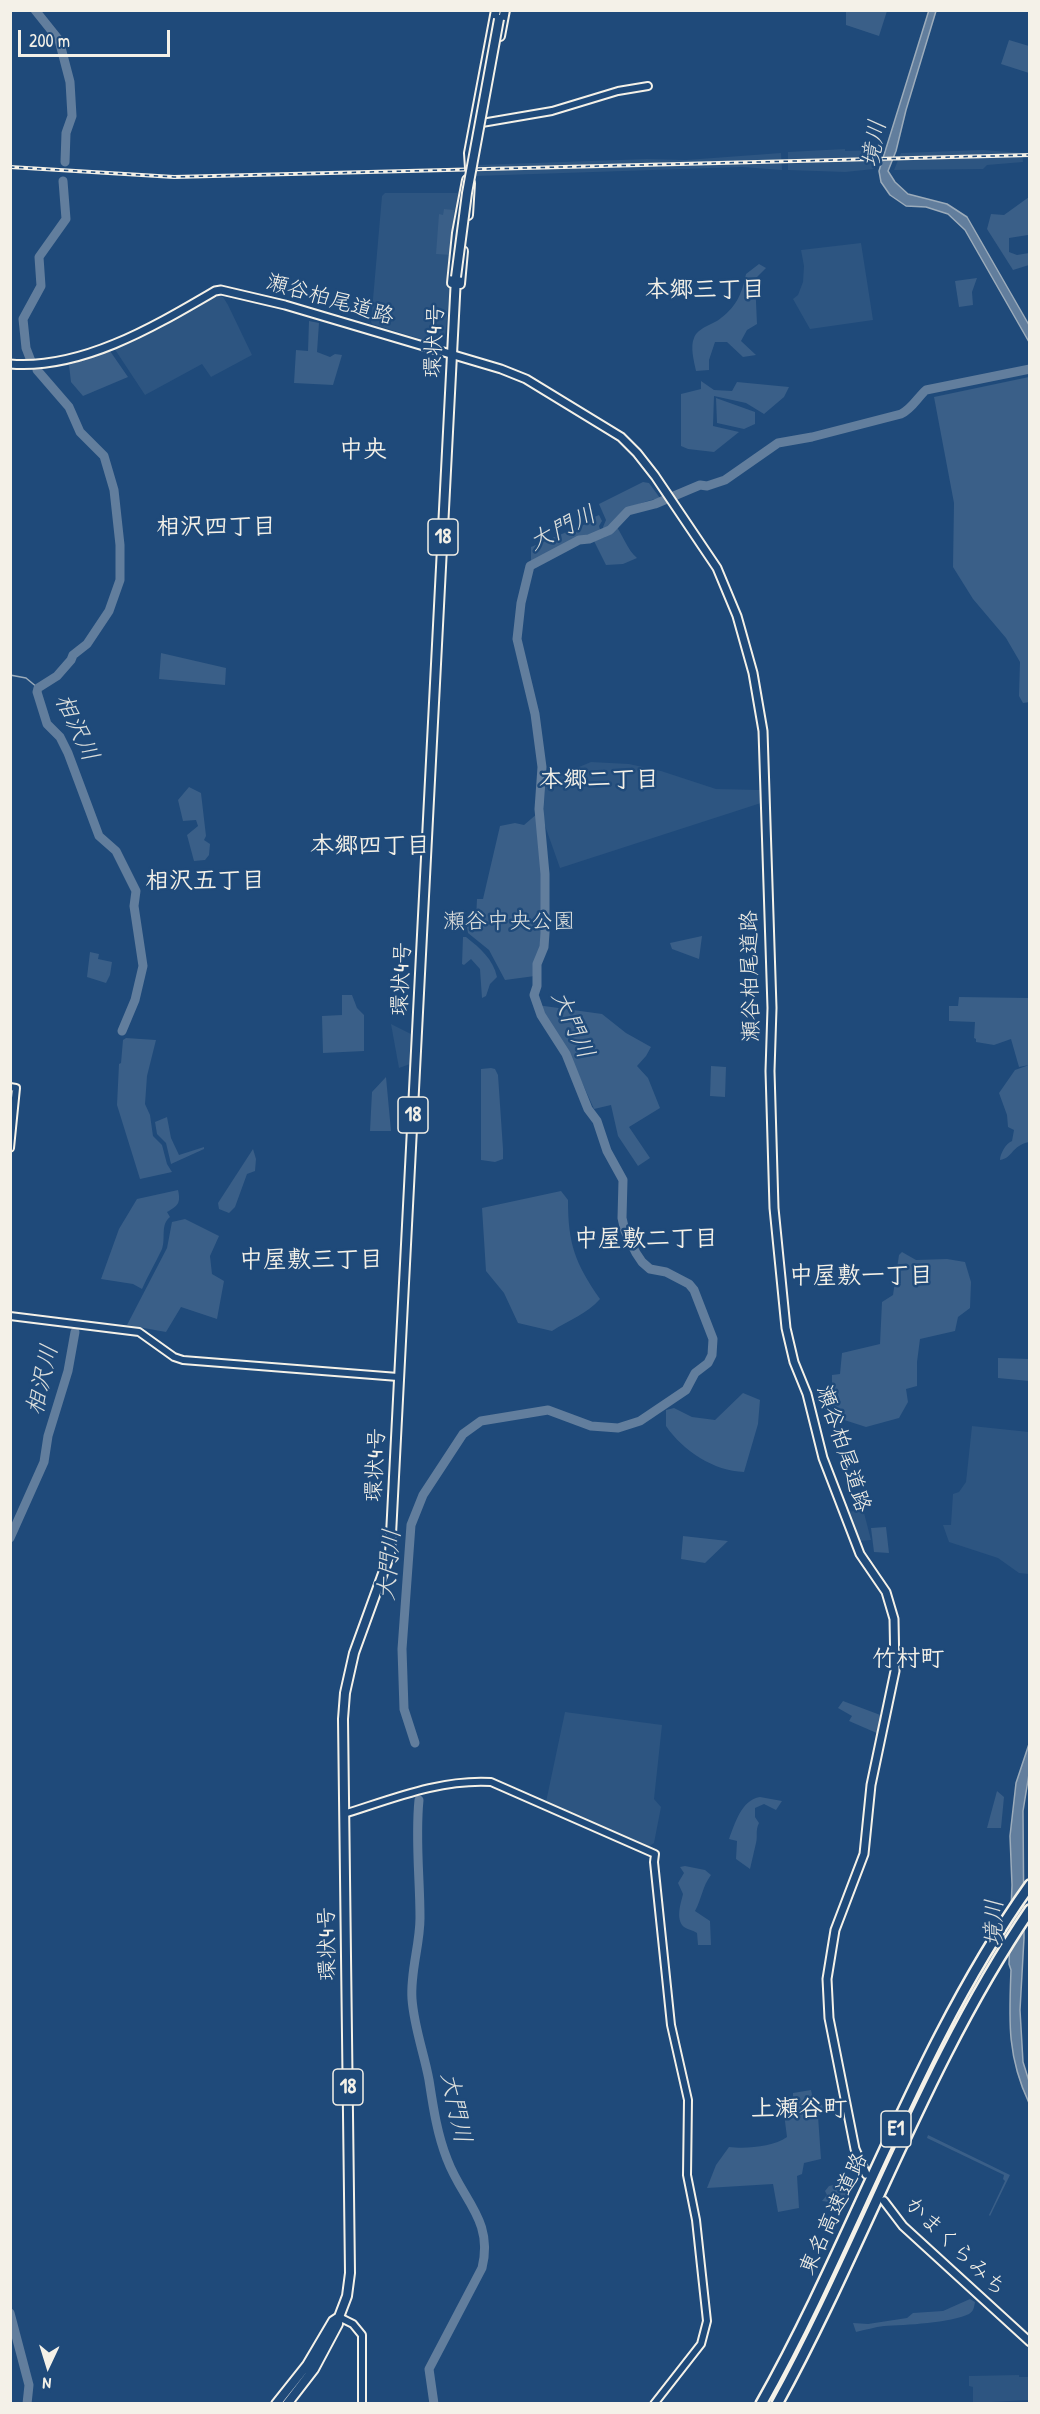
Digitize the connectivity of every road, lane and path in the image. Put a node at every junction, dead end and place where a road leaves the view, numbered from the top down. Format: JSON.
{"nodes":[{"id":1,"x":500,"y":13,"type":"edge"},
{"id":2,"x":648,"y":86,"type":"dead end"},
{"id":3,"x":478,"y":123,"type":"junction"},
{"id":4,"x":454,"y":312,"type":"junction"},
{"id":5,"x":452,"y":353,"type":"junction"},
{"id":6,"x":10,"y":364,"type":"edge"},
{"id":7,"x":10,"y":1088,"type":"edge"},
{"id":8,"x":10,"y":1149,"type":"edge"},
{"id":9,"x":10,"y":1316,"type":"edge"},
{"id":10,"x":398,"y":1377,"type":"junction"},
{"id":11,"x":344,"y":1814,"type":"junction"},
{"id":12,"x":1028,"y":1887,"type":"edge"},
{"id":13,"x":1028,"y":1912,"type":"edge"},
{"id":14,"x":866,"y":2174,"type":"dead end"},
{"id":15,"x":884,"y":2201,"type":"dead end"},
{"id":16,"x":339,"y":2317,"type":"junction"},
{"id":17,"x":1029,"y":2342,"type":"edge"},
{"id":18,"x":276,"y":2403,"type":"edge"},
{"id":19,"x":287,"y":2403,"type":"edge"},
{"id":20,"x":362,"y":2403,"type":"edge"},
{"id":21,"x":654,"y":2403,"type":"edge"},
{"id":22,"x":761,"y":2403,"type":"edge"},
{"id":23,"x":777,"y":2403,"type":"edge"}],
"edges":[{"from":1,"to":3,"type":"main road","number":"18"},
{"from":1,"to":4,"type":"main road","name":"環状4号","number":"18","bridge":true},
{"from":2,"to":3,"type":"street"},
{"from":3,"to":4,"type":"main road","number":"18"},
{"from":4,"to":5,"type":"main road","name":"環状4号","number":"18"},
{"from":5,"to":6,"type":"main road","name":"瀬谷柏尾道路"},
{"from":5,"to":10,"type":"main road","name":"環状4号","number":"18"},
{"from":5,"to":14,"type":"main road","name":"瀬谷柏尾道路"},
{"from":7,"to":8,"type":"street"},
{"from":9,"to":10,"type":"street"},
{"from":10,"to":11,"type":"main road","name":"環状4号","number":"18"},
{"from":11,"to":16,"type":"main road","name":"環状4号","number":"18"},
{"from":11,"to":21,"type":"street"},
{"from":12,"to":22,"type":"highway","name":"東名高速道路","number":"E1"},
{"from":13,"to":23,"type":"highway","name":"東名高速道路","number":"E1"},
{"from":15,"to":17,"type":"main road","name":"かまくらみち"},
{"from":16,"to":18,"type":"main road","name":"環状4号","number":"18"},
{"from":16,"to":19,"type":"main road","name":"環状4号","number":"18"},
{"from":16,"to":20,"type":"street"}]}
